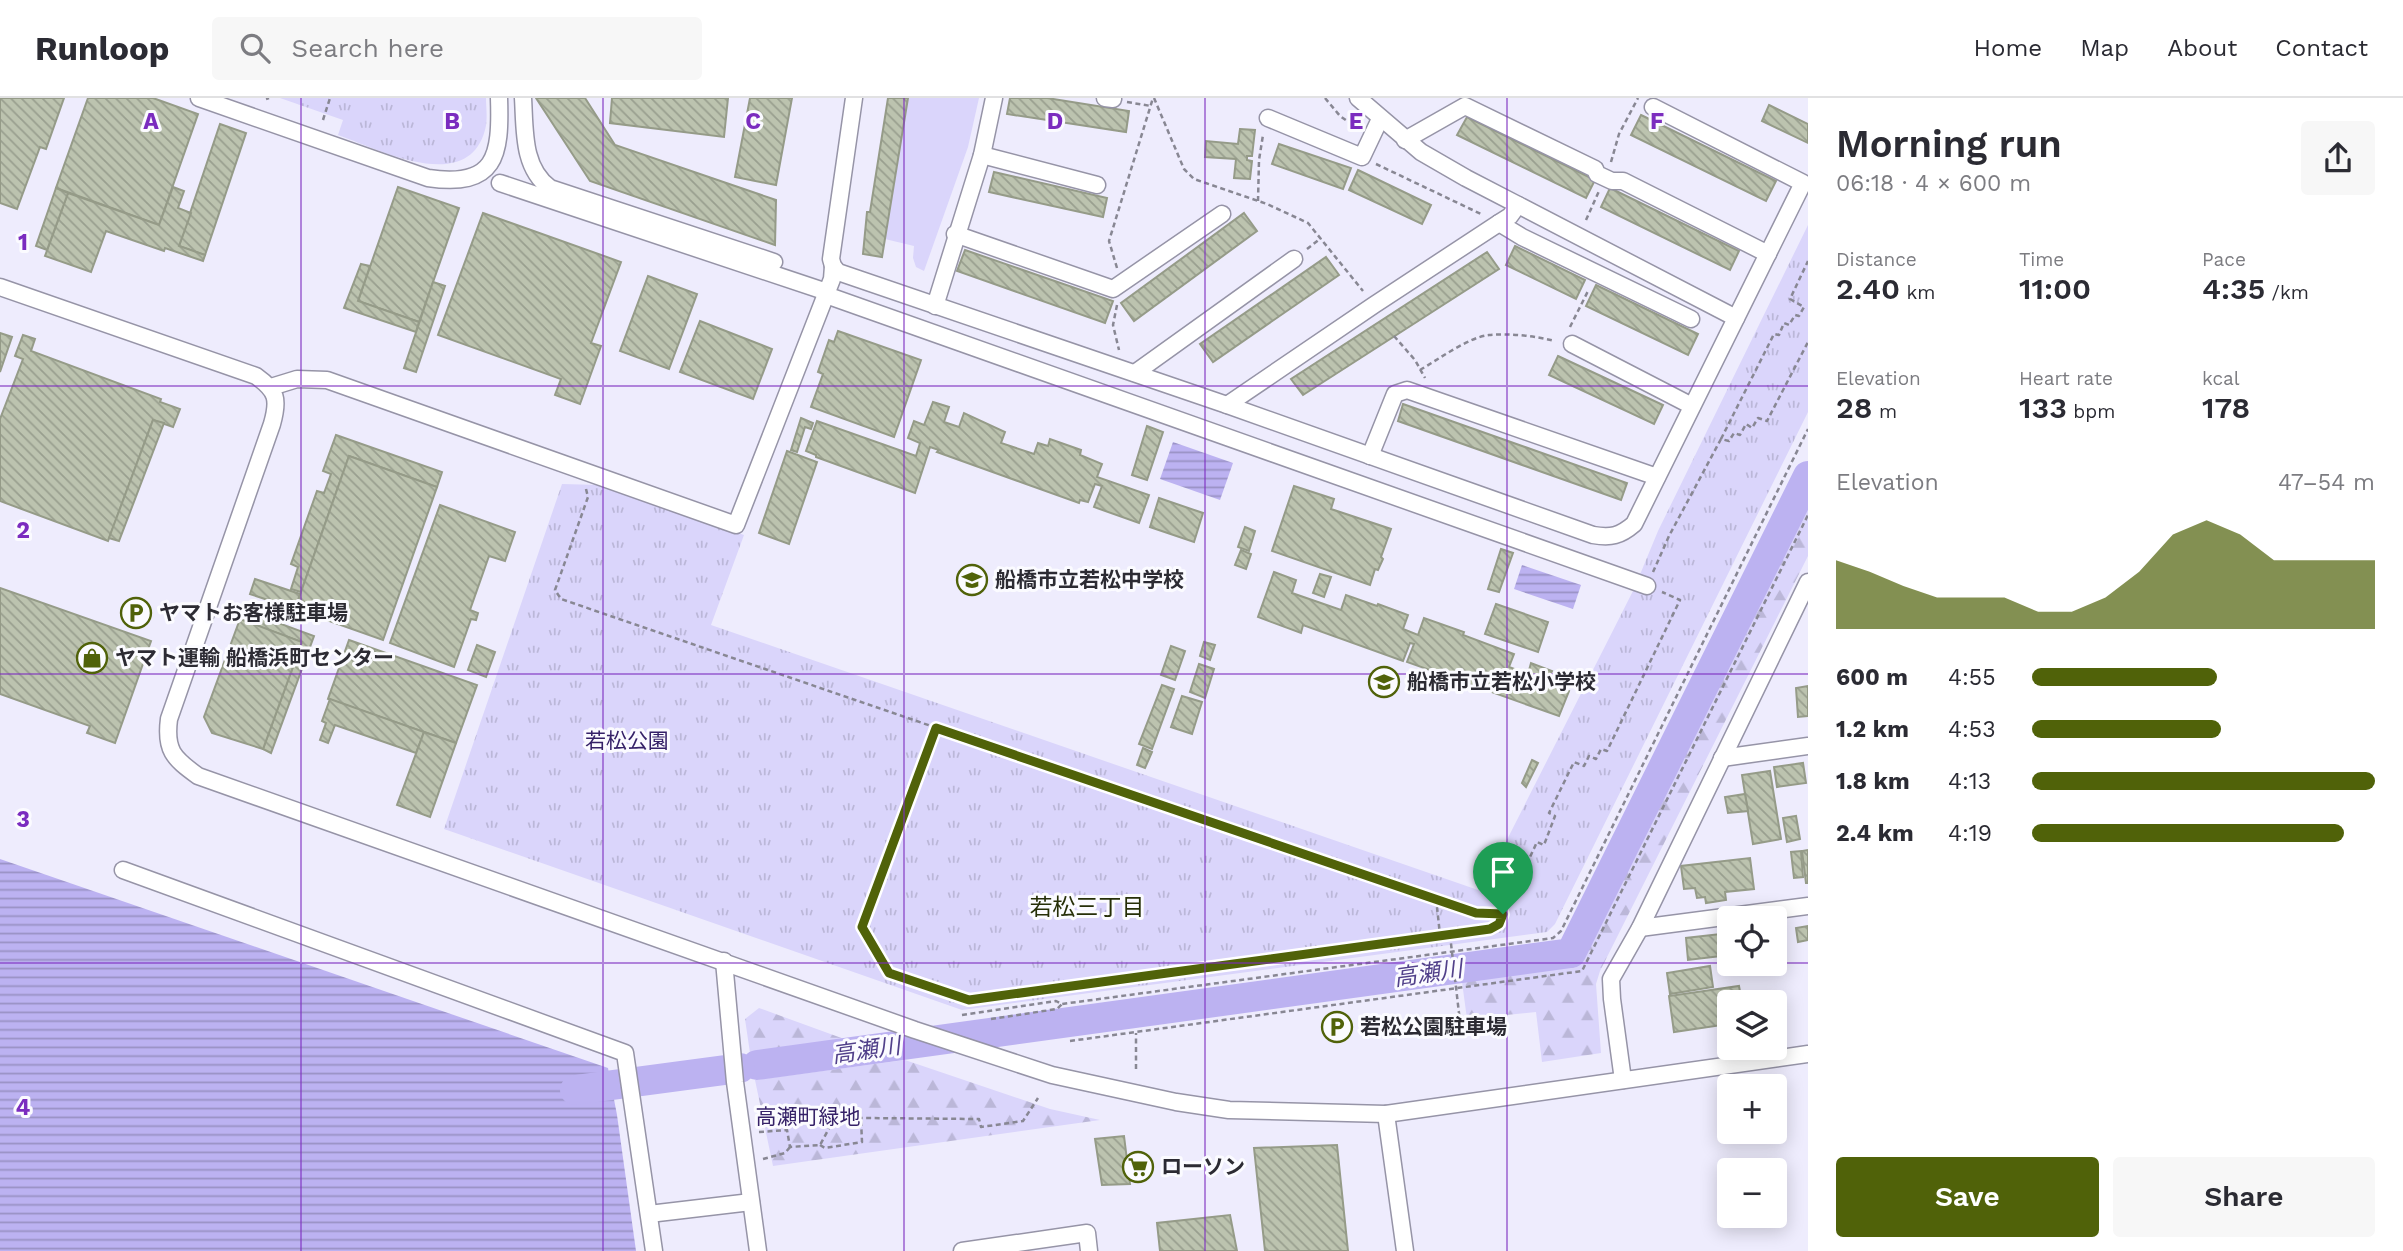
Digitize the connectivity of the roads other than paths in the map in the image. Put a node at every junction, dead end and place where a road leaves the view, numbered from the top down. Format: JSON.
{"nodes":[{"id":1,"x":199,"y":98,"type":"edge"},
{"id":2,"x":499,"y":98,"type":"edge"},
{"id":3,"x":523,"y":98,"type":"edge"},
{"id":4,"x":854,"y":98,"type":"edge"},
{"id":5,"x":994,"y":98,"type":"edge"},
{"id":6,"x":1358,"y":98,"type":"edge"},
{"id":7,"x":1653,"y":107,"type":"dead end"},
{"id":8,"x":1268,"y":118,"type":"road end"},
{"id":9,"x":1380,"y":119,"type":"junction"},
{"id":10,"x":1405,"y":140,"type":"junction"},
{"id":11,"x":982,"y":155,"type":"junction"},
{"id":12,"x":500,"y":183,"type":"dead end"},
{"id":13,"x":1097,"y":185,"type":"dead end"},
{"id":14,"x":1518,"y":205,"type":"junction"},
{"id":15,"x":1222,"y":214,"type":"dead end"},
{"id":16,"x":1499,"y":223,"type":"junction"},
{"id":17,"x":956,"y":234,"type":"junction"},
{"id":18,"x":1768,"y":254,"type":"junction"},
{"id":19,"x":1294,"y":259,"type":"dead end"},
{"id":20,"x":774,"y":262,"type":"dead end"},
{"id":21,"x":833,"y":267,"type":"junction"},
{"id":22,"x":0,"y":287,"type":"edge"},
{"id":23,"x":1684,"y":291,"type":"junction"},
{"id":24,"x":826,"y":294,"type":"junction"},
{"id":25,"x":935,"y":306,"type":"junction"},
{"id":26,"x":1674,"y":311,"type":"junction"},
{"id":27,"x":1736,"y":318,"type":"junction"},
{"id":28,"x":1691,"y":319,"type":"dead end"},
{"id":29,"x":1567,"y":343,"type":"road end"},
{"id":30,"x":1130,"y":372,"type":"junction"},
{"id":31,"x":271,"y":387,"type":"junction"},
{"id":32,"x":1227,"y":405,"type":"junction"},
{"id":33,"x":1692,"y":406,"type":"junction"},
{"id":34,"x":1370,"y":456,"type":"junction"},
{"id":35,"x":1657,"y":477,"type":"junction"},
{"id":36,"x":1808,"y":582,"type":"edge"},
{"id":37,"x":1647,"y":586,"type":"road end"},
{"id":38,"x":1808,"y":746,"type":"edge"},
{"id":39,"x":1722,"y":758,"type":"junction"},
{"id":40,"x":123,"y":870,"type":"dead end"},
{"id":41,"x":1808,"y":905,"type":"edge"},
{"id":42,"x":1640,"y":928,"type":"junction"},
{"id":43,"x":724,"y":961,"type":"junction"},
{"id":44,"x":1808,"y":1054,"type":"edge"},
{"id":45,"x":1623,"y":1080,"type":"junction"},
{"id":46,"x":1386,"y":1114,"type":"junction"},
{"id":47,"x":751,"y":1202,"type":"junction"},
{"id":48,"x":649,"y":1214,"type":"junction"},
{"id":49,"x":654,"y":1251,"type":"edge"},
{"id":50,"x":758,"y":1251,"type":"edge"},
{"id":51,"x":962,"y":1251,"type":"edge"},
{"id":52,"x":1089,"y":1251,"type":"edge"},
{"id":53,"x":1405,"y":1251,"type":"edge"}],
"edges":[{"from":1,"to":2,"type":"street"},
{"from":3,"to":20,"type":"street"},
{"from":4,"to":21,"type":"street"},
{"from":5,"to":11,"type":"street"},
{"from":6,"to":9,"type":"street"},
{"from":7,"to":18,"type":"street"},
{"from":8,"to":9,"type":"street"},
{"from":9,"to":10,"type":"street"},
{"from":10,"to":14,"type":"street"},
{"from":10,"to":18,"type":"street"},
{"from":11,"to":13,"type":"street"},
{"from":11,"to":17,"type":"street"},
{"from":12,"to":24,"type":"street"},
{"from":14,"to":16,"type":"street"},
{"from":14,"to":23,"type":"street"},
{"from":15,"to":17,"type":"street"},
{"from":16,"to":26,"type":"street"},
{"from":16,"to":32,"type":"street"},
{"from":17,"to":25,"type":"street"},
{"from":18,"to":27,"type":"street"},
{"from":19,"to":30,"type":"street"},
{"from":21,"to":24,"type":"street"},
{"from":21,"to":25,"type":"street"},
{"from":22,"to":31,"type":"street"},
{"from":23,"to":26,"type":"street"},
{"from":23,"to":27,"type":"street"},
{"from":24,"to":31,"type":"street"},
{"from":24,"to":37,"type":"street"},
{"from":25,"to":30,"type":"street"},
{"from":26,"to":28,"type":"street"},
{"from":27,"to":33,"type":"street"},
{"from":29,"to":33,"type":"street"},
{"from":30,"to":32,"type":"street"},
{"from":31,"to":43,"type":"street"},
{"from":32,"to":34,"type":"street"},
{"from":33,"to":35,"type":"street"},
{"from":34,"to":35,"type":"street"},
{"from":34,"to":35,"type":"street"},
{"from":36,"to":39,"type":"street"},
{"from":38,"to":39,"type":"street"},
{"from":39,"to":42,"type":"street"},
{"from":40,"to":48,"type":"street"},
{"from":41,"to":42,"type":"street"},
{"from":42,"to":45,"type":"street"},
{"from":43,"to":46,"type":"street"},
{"from":43,"to":47,"type":"street"},
{"from":44,"to":45,"type":"street"},
{"from":45,"to":46,"type":"street"},
{"from":46,"to":53,"type":"street"},
{"from":47,"to":48,"type":"street"},
{"from":47,"to":50,"type":"street"},
{"from":48,"to":49,"type":"street"},
{"from":51,"to":52,"type":"street"}]}
